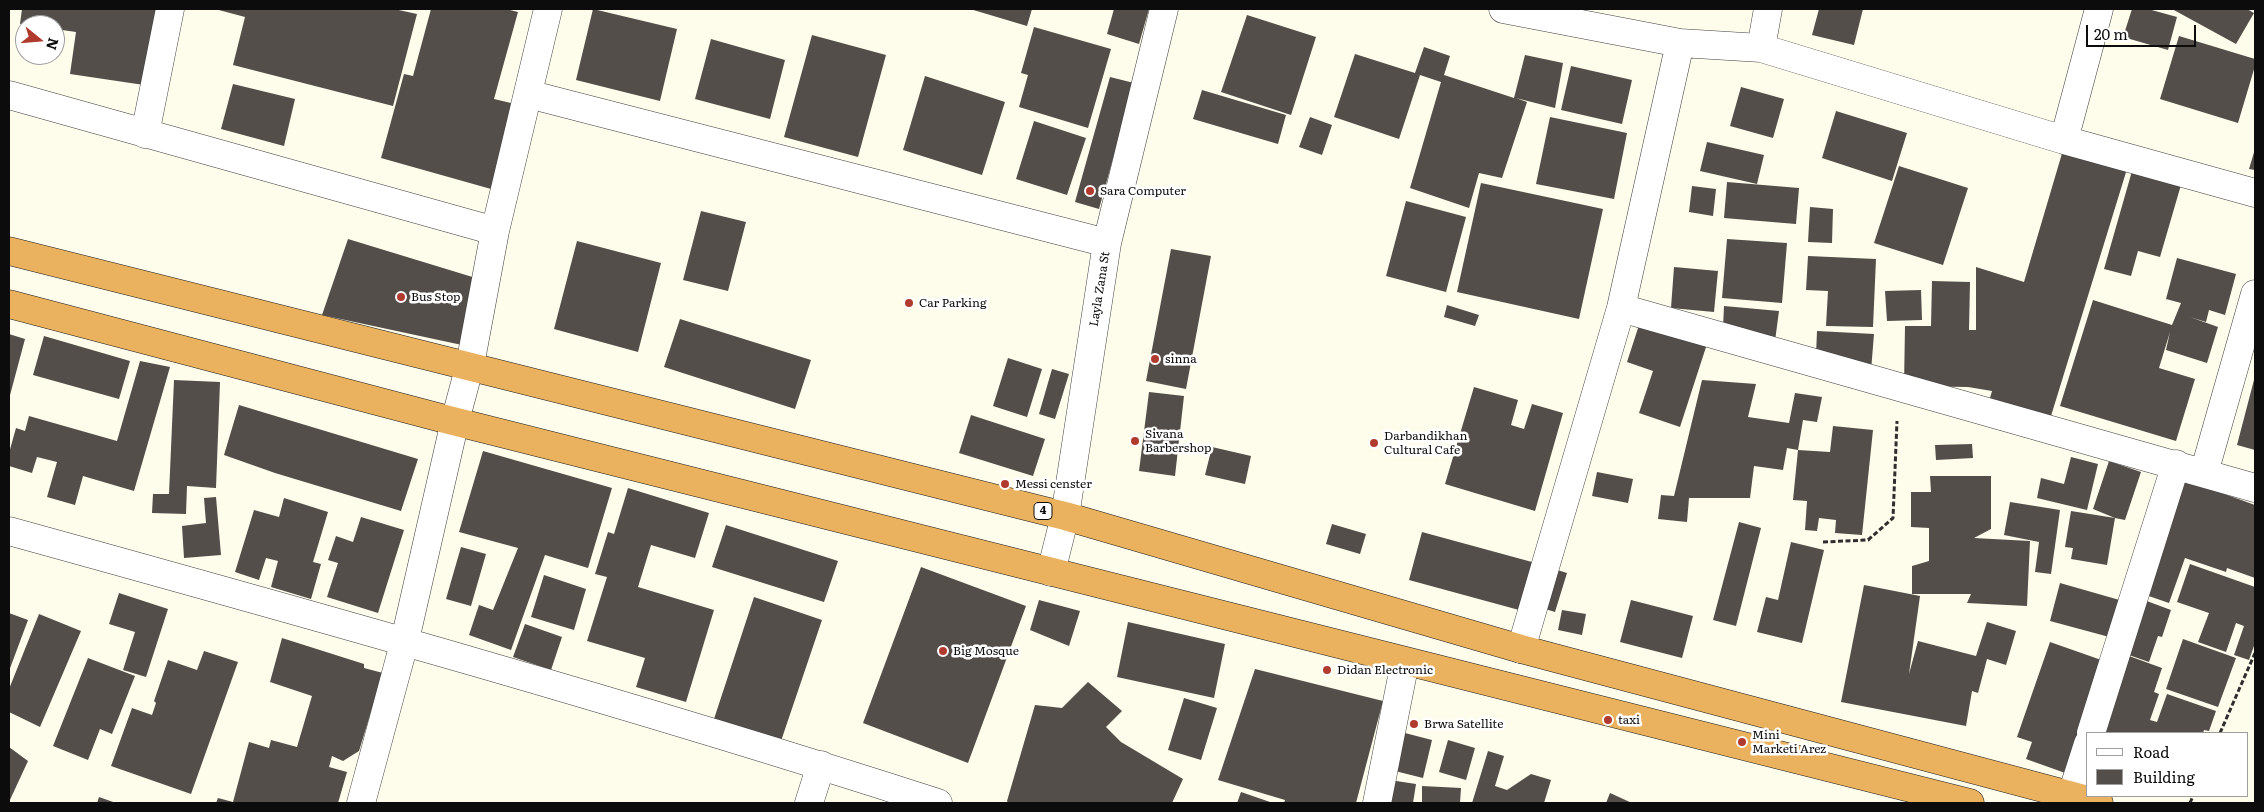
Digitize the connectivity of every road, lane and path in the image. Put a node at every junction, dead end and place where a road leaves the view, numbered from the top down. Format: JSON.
{"nodes":[{"id":1,"x":170,"y":9,"type":"edge"},
{"id":2,"x":548,"y":9,"type":"edge"},
{"id":3,"x":1164,"y":9,"type":"edge"},
{"id":4,"x":1503,"y":9,"type":"edge"},
{"id":5,"x":1768,"y":9,"type":"edge"},
{"id":6,"x":2099,"y":9,"type":"edge"},
{"id":7,"x":1680,"y":44,"type":"junction"},
{"id":8,"x":1761,"y":48,"type":"junction"},
{"id":9,"x":528,"y":94,"type":"junction"},
{"id":10,"x":9,"y":95,"type":"edge"},
{"id":11,"x":145,"y":134,"type":"junction"},
{"id":12,"x":2064,"y":140,"type":"junction"},
{"id":13,"x":2255,"y":193,"type":"edge"},
{"id":14,"x":494,"y":230,"type":"junction"},
{"id":15,"x":1107,"y":243,"type":"junction"},
{"id":16,"x":9,"y":251,"type":"edge"},
{"id":17,"x":2255,"y":294,"type":"edge"},
{"id":18,"x":9,"y":304,"type":"edge"},
{"id":19,"x":1621,"y":308,"type":"junction"},
{"id":20,"x":470,"y":365,"type":"junction"},
{"id":21,"x":1898,"y":388,"type":"junction"},
{"id":22,"x":455,"y":421,"type":"junction"},
{"id":23,"x":2176,"y":464,"type":"junction"},
{"id":24,"x":2204,"y":473,"type":"junction"},
{"id":25,"x":2255,"y":488,"type":"edge"},
{"id":26,"x":1065,"y":516,"type":"junction"},
{"id":27,"x":9,"y":531,"type":"edge"},
{"id":28,"x":1823,"y":542,"type":"dead end"},
{"id":29,"x":1051,"y":572,"type":"junction"},
{"id":30,"x":405,"y":640,"type":"junction"},
{"id":31,"x":1521,"y":649,"type":"junction"},
{"id":32,"x":2255,"y":652,"type":"edge"},
{"id":33,"x":1405,"y":662,"type":"junction"},
{"id":34,"x":2091,"y":732,"type":"edge"},
{"id":35,"x":2220,"y":732,"type":"edge"},
{"id":36,"x":2086,"y":750,"type":"edge"},
{"id":37,"x":821,"y":765,"type":"junction"},
{"id":38,"x":2072,"y":794,"type":"junction"},
{"id":39,"x":361,"y":803,"type":"edge"},
{"id":40,"x":809,"y":803,"type":"edge"},
{"id":41,"x":938,"y":803,"type":"edge"},
{"id":42,"x":1377,"y":803,"type":"edge"},
{"id":43,"x":1970,"y":803,"type":"edge"},
{"id":44,"x":2099,"y":803,"type":"edge"}],
"edges":[{"from":1,"to":11,"type":"street"},
{"from":2,"to":9,"type":"street"},
{"from":3,"to":15,"type":"street","name":"Layla Zana St"},
{"from":4,"to":7,"type":"street"},
{"from":5,"to":8,"type":"street"},
{"from":6,"to":12,"type":"street"},
{"from":7,"to":8,"type":"street"},
{"from":7,"to":19,"type":"street"},
{"from":8,"to":12,"type":"street"},
{"from":9,"to":14,"type":"street"},
{"from":9,"to":15,"type":"street"},
{"from":10,"to":11,"type":"street"},
{"from":11,"to":14,"type":"street"},
{"from":12,"to":13,"type":"street"},
{"from":14,"to":20,"type":"street"},
{"from":15,"to":26,"type":"street","name":"Layla Zana St"},
{"from":16,"to":20,"type":"highway","number":"4"},
{"from":17,"to":24,"type":"street"},
{"from":18,"to":22,"type":"highway"},
{"from":19,"to":21,"type":"street"},
{"from":19,"to":31,"type":"street"},
{"from":20,"to":22,"type":"street"},
{"from":20,"to":26,"type":"highway","number":"4"},
{"from":21,"to":23,"type":"street"},
{"from":21,"to":28,"type":"path"},
{"from":22,"to":29,"type":"highway"},
{"from":22,"to":30,"type":"street"},
{"from":23,"to":24,"type":"street"},
{"from":23,"to":34,"type":"street"},
{"from":24,"to":25,"type":"street"},
{"from":26,"to":29,"type":"street","name":"Layla Zana St"},
{"from":26,"to":31,"type":"highway","number":"4"},
{"from":27,"to":30,"type":"street"},
{"from":29,"to":33,"type":"highway"},
{"from":30,"to":37,"type":"street"},
{"from":30,"to":39,"type":"street"},
{"from":31,"to":38,"type":"highway","number":"4"},
{"from":32,"to":35,"type":"path"},
{"from":33,"to":42,"type":"street"},
{"from":33,"to":43,"type":"highway"},
{"from":36,"to":38,"type":"street"},
{"from":37,"to":40,"type":"street"},
{"from":37,"to":41,"type":"street"},
{"from":38,"to":44,"type":"highway","number":"4"}]}
